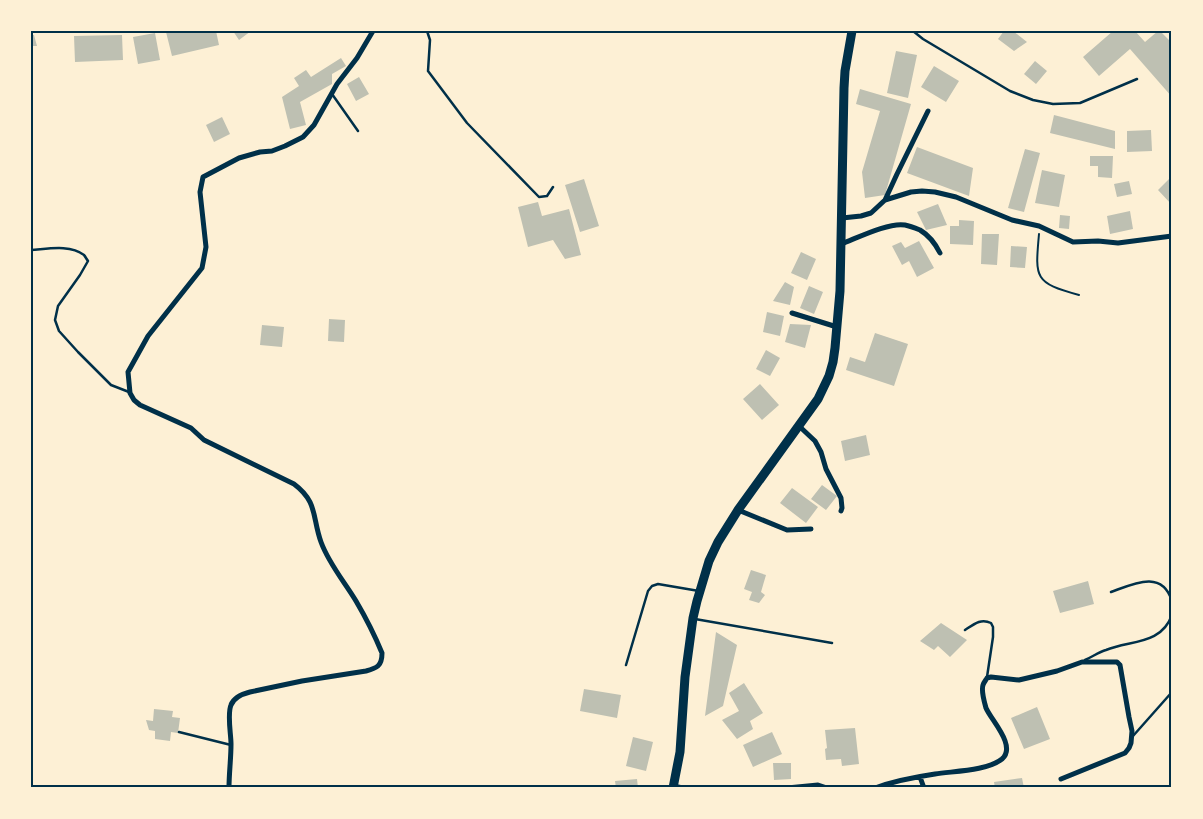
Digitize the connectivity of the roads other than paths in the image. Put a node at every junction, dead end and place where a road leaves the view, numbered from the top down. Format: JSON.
{"nodes":[{"id":1,"x":373,"y":31,"type":"edge"},
{"id":2,"x":426,"y":31,"type":"edge"},
{"id":3,"x":852,"y":31,"type":"edge"},
{"id":4,"x":913,"y":31,"type":"edge"},
{"id":5,"x":1137,"y":79,"type":"dead end"},
{"id":6,"x":332,"y":94,"type":"junction"},
{"id":7,"x":928,"y":111,"type":"dead end"},
{"id":8,"x":358,"y":131,"type":"dead end"},
{"id":9,"x":553,"y":188,"type":"dead end"},
{"id":10,"x":885,"y":200,"type":"junction"},
{"id":11,"x":842,"y":218,"type":"junction"},
{"id":12,"x":1172,"y":236,"type":"edge"},
{"id":13,"x":841,"y":244,"type":"junction"},
{"id":14,"x":31,"y":250,"type":"edge"},
{"id":15,"x":940,"y":253,"type":"dead end"},
{"id":16,"x":792,"y":313,"type":"dead end"},
{"id":17,"x":837,"y":327,"type":"junction"},
{"id":18,"x":130,"y":393,"type":"junction"},
{"id":19,"x":798,"y":426,"type":"junction"},
{"id":20,"x":738,"y":510,"type":"junction"},
{"id":21,"x":841,"y":511,"type":"dead end"},
{"id":22,"x":811,"y":529,"type":"dead end"},
{"id":23,"x":700,"y":591,"type":"junction"},
{"id":24,"x":1111,"y":592,"type":"dead end"},
{"id":25,"x":1172,"y":601,"type":"edge"},
{"id":26,"x":1172,"y":615,"type":"edge"},
{"id":27,"x":694,"y":618,"type":"junction"},
{"id":28,"x":966,"y":630,"type":"dead end"},
{"id":29,"x":832,"y":644,"type":"dead end"},
{"id":30,"x":1082,"y":662,"type":"junction"},
{"id":31,"x":626,"y":665,"type":"dead end"},
{"id":32,"x":987,"y":678,"type":"junction"},
{"id":33,"x":1172,"y":692,"type":"edge"},
{"id":34,"x":179,"y":732,"type":"dead end"},
{"id":35,"x":1132,"y":737,"type":"junction"},
{"id":36,"x":231,"y":745,"type":"junction"},
{"id":37,"x":920,"y":777,"type":"junction"},
{"id":38,"x":1061,"y":779,"type":"dead end"},
{"id":39,"x":676,"y":787,"type":"edge"},
{"id":40,"x":229,"y":788,"type":"edge"},
{"id":41,"x":787,"y":788,"type":"edge"},
{"id":42,"x":827,"y":788,"type":"edge"},
{"id":43,"x":875,"y":788,"type":"edge"},
{"id":44,"x":924,"y":788,"type":"edge"}],
"edges":[{"from":1,"to":6,"type":"street"},
{"from":2,"to":9,"type":"lane"},
{"from":3,"to":11,"type":"main road"},
{"from":4,"to":5,"type":"lane"},
{"from":6,"to":8,"type":"lane"},
{"from":6,"to":18,"type":"street"},
{"from":7,"to":10,"type":"street"},
{"from":10,"to":11,"type":"street"},
{"from":10,"to":12,"type":"street"},
{"from":11,"to":13,"type":"main road"},
{"from":13,"to":15,"type":"street"},
{"from":13,"to":17,"type":"main road"},
{"from":14,"to":18,"type":"lane"},
{"from":16,"to":17,"type":"street"},
{"from":17,"to":19,"type":"main road"},
{"from":18,"to":36,"type":"street"},
{"from":19,"to":20,"type":"main road"},
{"from":19,"to":21,"type":"street"},
{"from":20,"to":22,"type":"street"},
{"from":20,"to":23,"type":"main road"},
{"from":23,"to":27,"type":"main road"},
{"from":23,"to":31,"type":"lane"},
{"from":24,"to":25,"type":"lane"},
{"from":26,"to":30,"type":"lane"},
{"from":27,"to":29,"type":"lane"},
{"from":27,"to":39,"type":"main road"},
{"from":28,"to":32,"type":"lane"},
{"from":30,"to":32,"type":"street"},
{"from":30,"to":35,"type":"street"},
{"from":32,"to":37,"type":"street"},
{"from":33,"to":35,"type":"lane"},
{"from":34,"to":36,"type":"lane"},
{"from":35,"to":38,"type":"street"},
{"from":36,"to":40,"type":"street"},
{"from":37,"to":43,"type":"street"},
{"from":37,"to":44,"type":"street"},
{"from":41,"to":42,"type":"street"}]}
